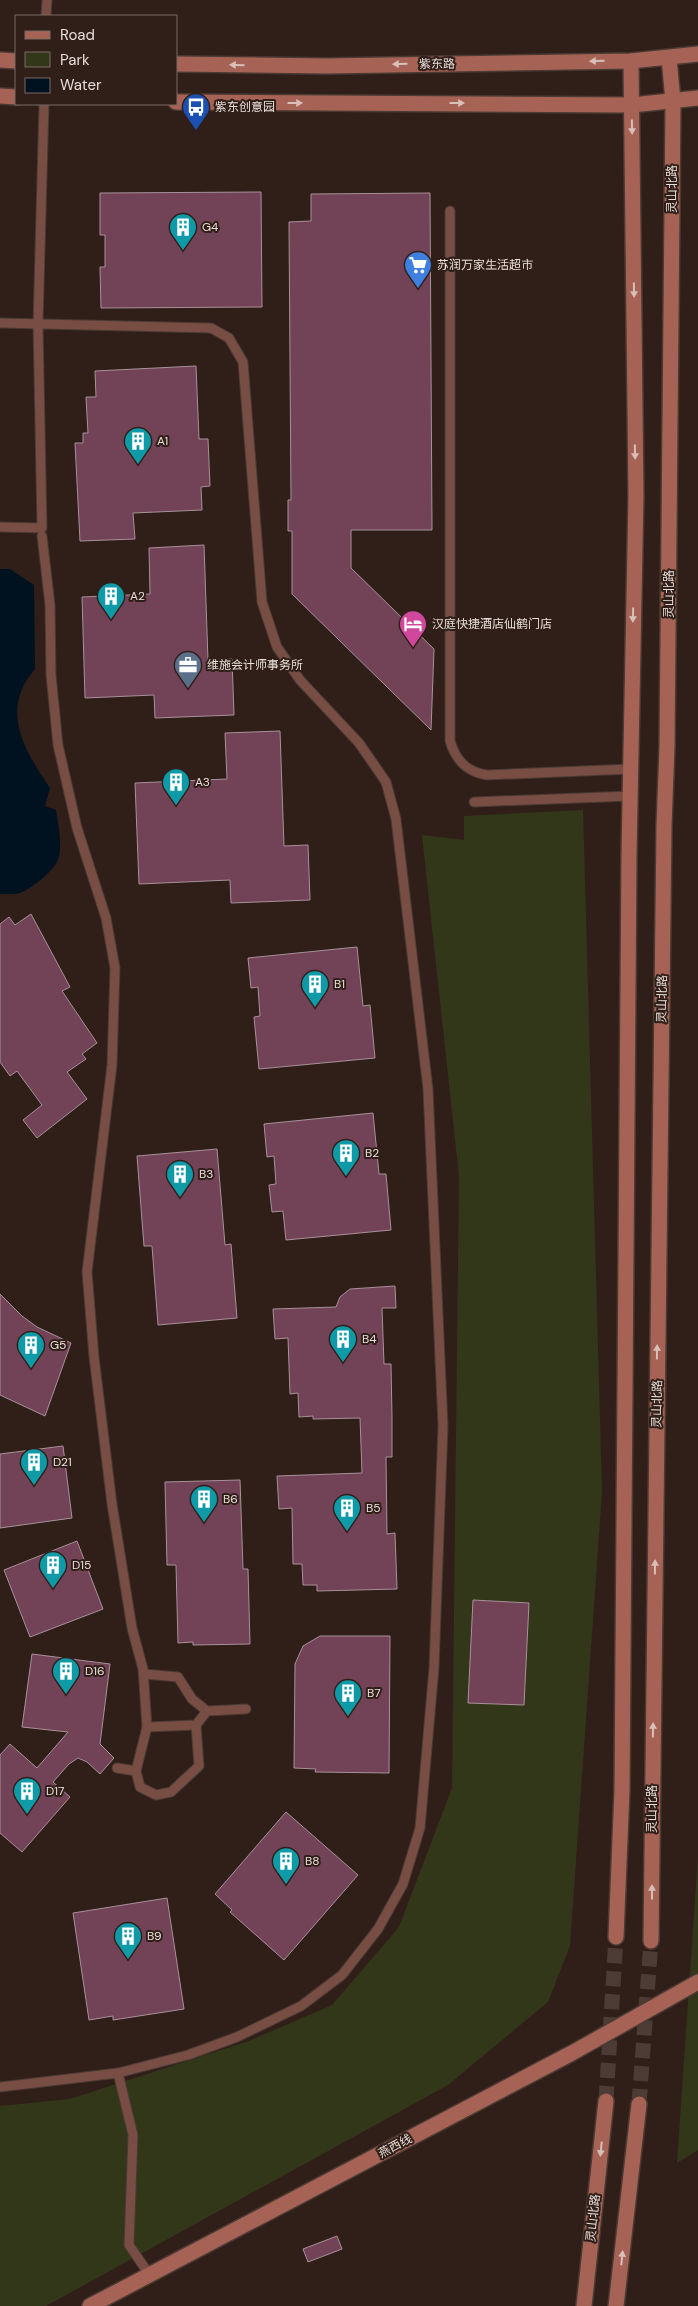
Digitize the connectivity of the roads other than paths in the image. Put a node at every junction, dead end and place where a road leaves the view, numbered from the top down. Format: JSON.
{"nodes":[{"id":1,"x":46,"y":0,"type":"edge"},
{"id":2,"x":46,"y":15,"type":"edge"},
{"id":3,"x":698,"y":54,"type":"edge"},
{"id":4,"x":668,"y":58,"type":"junction"},
{"id":5,"x":0,"y":60,"type":"edge"},
{"id":6,"x":15,"y":61,"type":"edge"},
{"id":7,"x":631,"y":61,"type":"junction"},
{"id":8,"x":178,"y":64,"type":"edge"},
{"id":9,"x":0,"y":96,"type":"edge"},
{"id":10,"x":15,"y":97,"type":"edge"},
{"id":11,"x":698,"y":98,"type":"edge"},
{"id":12,"x":673,"y":101,"type":"junction"},
{"id":13,"x":178,"y":102,"type":"edge"},
{"id":14,"x":632,"y":104,"type":"junction"},
{"id":15,"x":44,"y":105,"type":"edge"},
{"id":16,"x":450,"y":211,"type":"dead end"},
{"id":17,"x":0,"y":324,"type":"edge"},
{"id":18,"x":38,"y":324,"type":"junction"},
{"id":19,"x":0,"y":527,"type":"edge"},
{"id":20,"x":42,"y":536,"type":"dead end"},
{"id":21,"x":630,"y":769,"type":"junction"},
{"id":22,"x":630,"y":796,"type":"junction"},
{"id":23,"x":474,"y":802,"type":"dead end"},
{"id":24,"x":144,"y":1674,"type":"junction"},
{"id":25,"x":246,"y":1709,"type":"dead end"},
{"id":26,"x":207,"y":1711,"type":"junction"},
{"id":27,"x":196,"y":1725,"type":"junction"},
{"id":28,"x":147,"y":1727,"type":"junction"},
{"id":29,"x":117,"y":1768,"type":"dead end"},
{"id":30,"x":136,"y":1771,"type":"junction"},
{"id":31,"x":616,"y":1937,"type":"tunnel mouth"},
{"id":32,"x":651,"y":1941,"type":"tunnel mouth"},
{"id":33,"x":698,"y":1982,"type":"edge"},
{"id":34,"x":118,"y":2073,"type":"junction"},
{"id":35,"x":0,"y":2087,"type":"edge"},
{"id":36,"x":606,"y":2101,"type":"tunnel mouth"},
{"id":37,"x":639,"y":2104,"type":"tunnel mouth"},
{"id":38,"x":149,"y":2274,"type":"junction"},
{"id":39,"x":90,"y":2306,"type":"edge"},
{"id":40,"x":584,"y":2306,"type":"edge"},
{"id":41,"x":616,"y":2306,"type":"edge"}],
"edges":[{"from":1,"to":2,"type":"lane"},
{"from":3,"to":4,"type":"street","name":"紫东路"},
{"from":4,"to":7,"type":"street","name":"紫东路"},
{"from":4,"to":12,"type":"street","name":"灵山北路"},
{"from":5,"to":6,"type":"street"},
{"from":7,"to":8,"type":"street","name":"紫东路","one_way":true},
{"from":7,"to":14,"type":"street"},
{"from":9,"to":10,"type":"street"},
{"from":11,"to":12,"type":"street"},
{"from":12,"to":14,"type":"street"},
{"from":32,"to":12,"type":"street","name":"灵山北路","one_way":true},
{"from":13,"to":14,"type":"street","one_way":true},
{"from":14,"to":21,"type":"street","one_way":true},
{"from":15,"to":18,"type":"lane"},
{"from":16,"to":21,"type":"lane"},
{"from":17,"to":18,"type":"lane"},
{"from":18,"to":19,"type":"lane"},
{"from":18,"to":34,"type":"lane"},
{"from":20,"to":24,"type":"lane"},
{"from":21,"to":22,"type":"street"},
{"from":22,"to":23,"type":"lane"},
{"from":22,"to":31,"type":"street"},
{"from":24,"to":26,"type":"lane"},
{"from":24,"to":28,"type":"lane"},
{"from":25,"to":26,"type":"lane"},
{"from":26,"to":27,"type":"lane"},
{"from":27,"to":28,"type":"lane"},
{"from":27,"to":30,"type":"lane"},
{"from":28,"to":30,"type":"lane"},
{"from":29,"to":30,"type":"lane"},
{"from":33,"to":38,"type":"street","name":"燕西线"},
{"from":34,"to":35,"type":"lane"},
{"from":34,"to":38,"type":"lane"},
{"from":36,"to":40,"type":"street","name":"灵山北路","one_way":true},
{"from":41,"to":37,"type":"street","one_way":true},
{"from":38,"to":39,"type":"street","name":"燕西线"}]}
